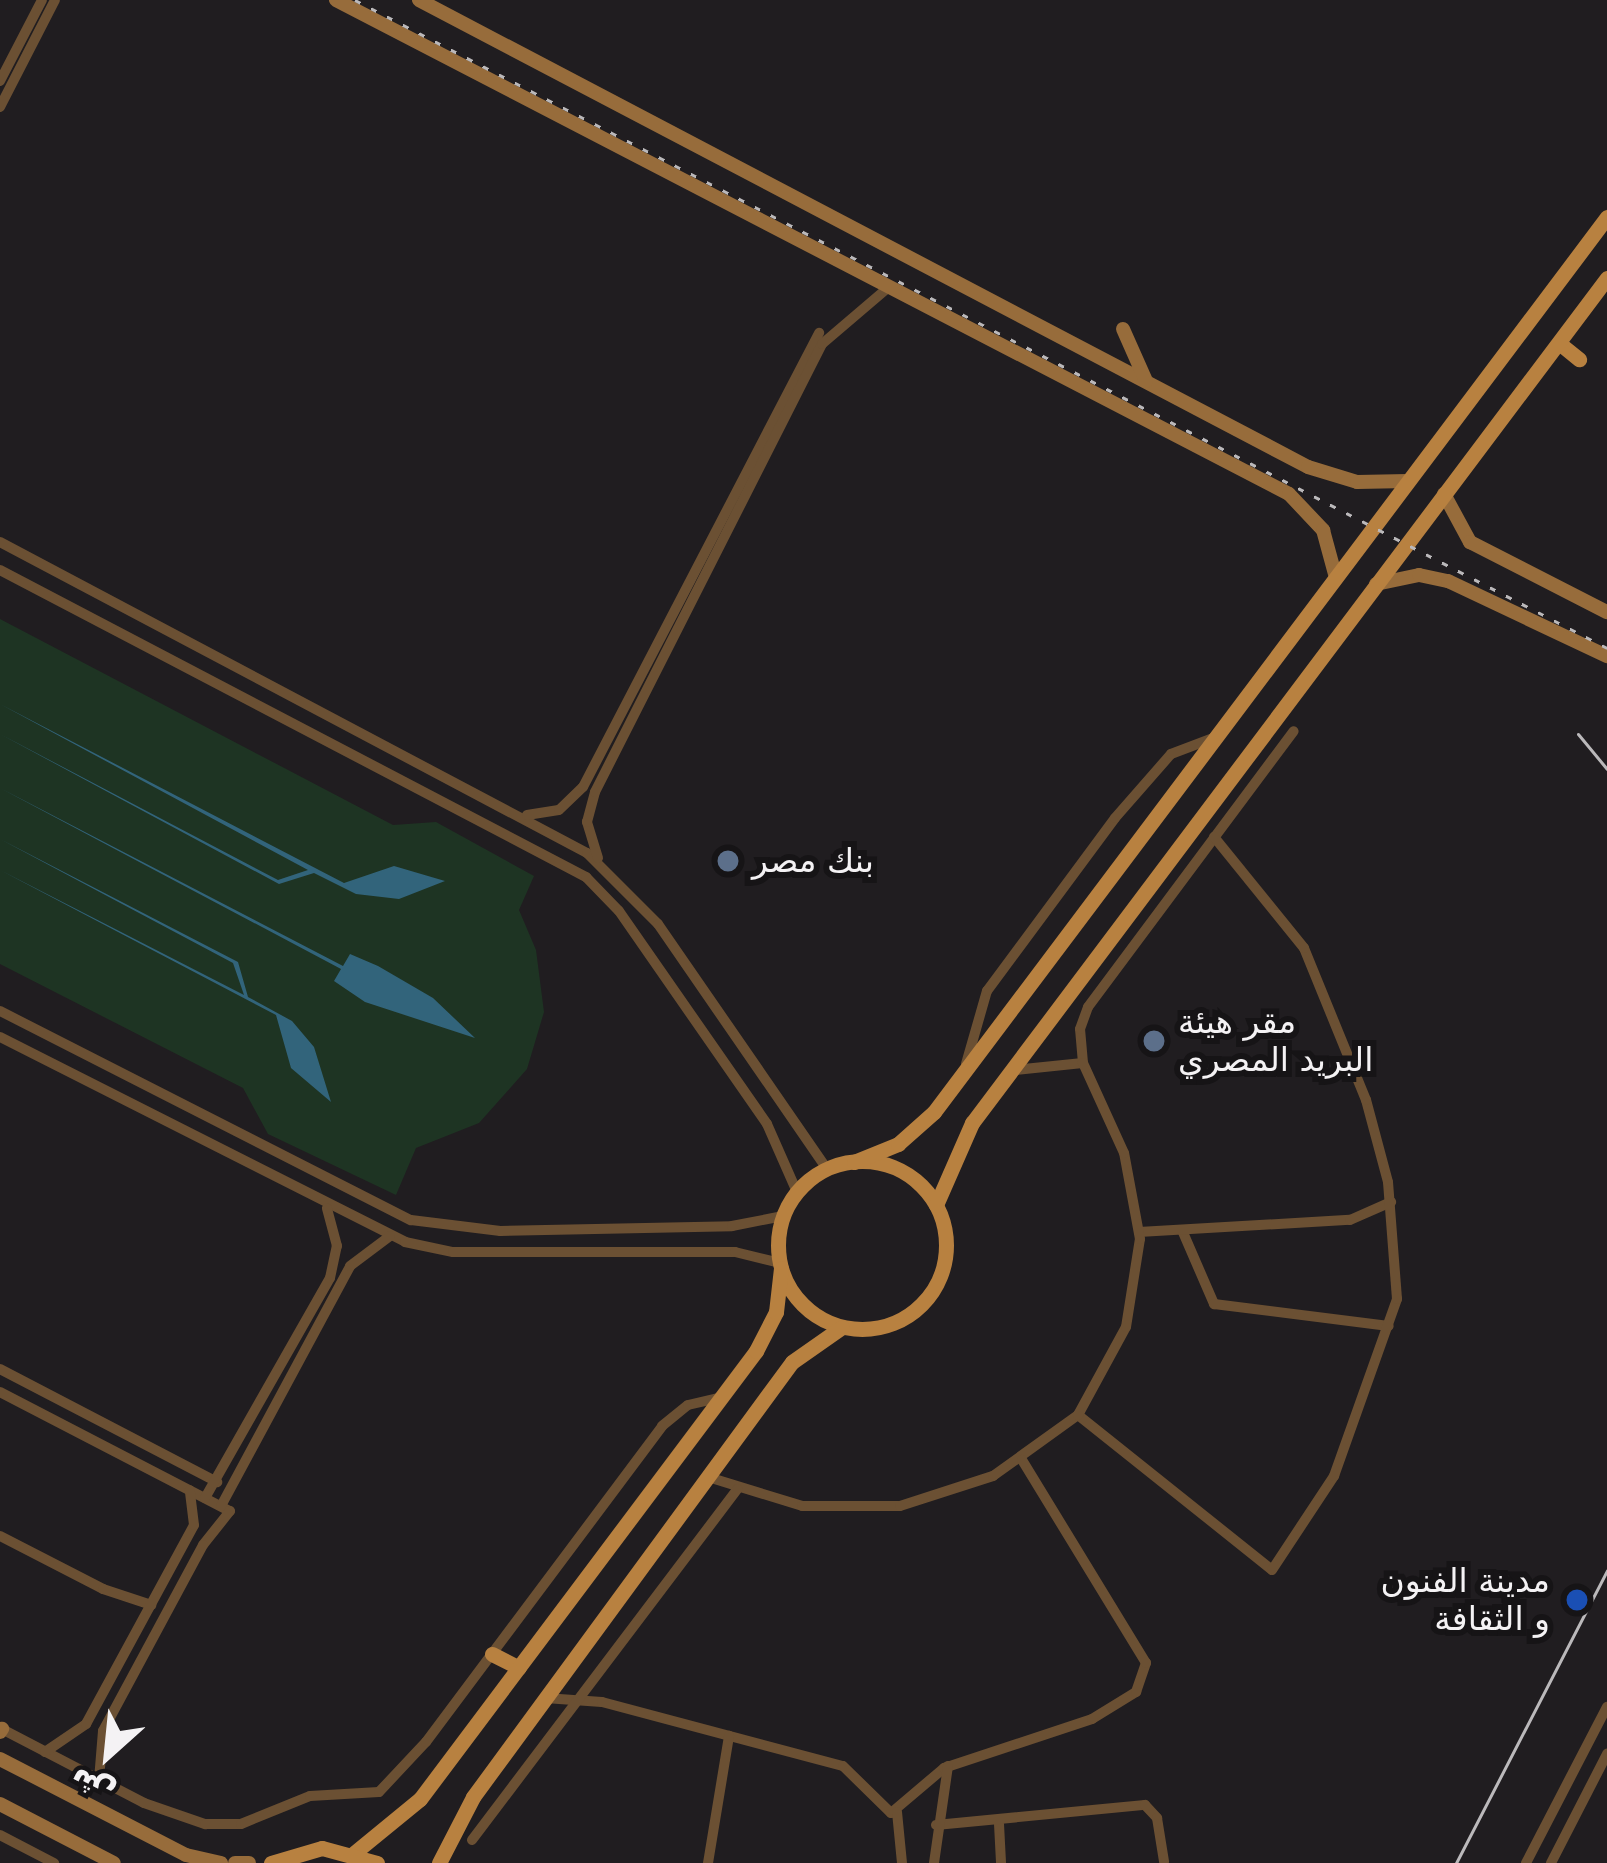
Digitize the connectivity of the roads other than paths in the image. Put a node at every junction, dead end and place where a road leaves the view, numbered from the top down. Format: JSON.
{"nodes":[{"id":1,"x":43,"y":0,"type":"edge"},
{"id":2,"x":55,"y":0,"type":"edge"},
{"id":3,"x":336,"y":0,"type":"edge"},
{"id":4,"x":419,"y":0,"type":"edge"},
{"id":5,"x":0,"y":81,"type":"edge"},
{"id":6,"x":0,"y":107,"type":"edge"},
{"id":7,"x":1607,"y":217,"type":"edge"},
{"id":8,"x":1607,"y":278,"type":"edge"},
{"id":9,"x":890,"y":286,"type":"junction"},
{"id":10,"x":1124,"y":329,"type":"dead end"},
{"id":11,"x":819,"y":333,"type":"dead end"},
{"id":12,"x":1559,"y":343,"type":"junction"},
{"id":13,"x":1579,"y":359,"type":"dead end"},
{"id":14,"x":1146,"y":381,"type":"junction"},
{"id":15,"x":1408,"y":481,"type":"junction"},
{"id":16,"x":1444,"y":494,"type":"junction"},
{"id":17,"x":0,"y":542,"type":"edge"},
{"id":18,"x":710,"y":554,"type":"junction"},
{"id":19,"x":0,"y":570,"type":"edge"},
{"id":20,"x":700,"y":574,"type":"junction"},
{"id":21,"x":1336,"y":578,"type":"junction"},
{"id":22,"x":1376,"y":584,"type":"junction"},
{"id":23,"x":1607,"y":612,"type":"edge"},
{"id":24,"x":1607,"y":656,"type":"edge"},
{"id":25,"x":1277,"y":718,"type":"junction"},
{"id":26,"x":1294,"y":731,"type":"joint"},
{"id":27,"x":1220,"y":736,"type":"junction"},
{"id":28,"x":518,"y":813,"type":"junction"},
{"id":29,"x":1214,"y":838,"type":"junction"},
{"id":30,"x":607,"y":870,"type":"junction"},
{"id":31,"x":0,"y":1011,"type":"edge"},
{"id":32,"x":0,"y":1037,"type":"edge"},
{"id":33,"x":19,"y":1047,"type":"junction"},
{"id":34,"x":0,"y":1054,"type":"edge"},
{"id":35,"x":1083,"y":1063,"type":"junction"},
{"id":36,"x":1012,"y":1071,"type":"junction"},
{"id":37,"x":963,"y":1073,"type":"junction"},
{"id":38,"x":854,"y":1162,"type":"junction"},
{"id":39,"x":827,"y":1169,"type":"junction"},
{"id":40,"x":797,"y":1192,"type":"junction"},
{"id":41,"x":1391,"y":1202,"type":"junction"},
{"id":42,"x":325,"y":1204,"type":"junction"},
{"id":43,"x":936,"y":1205,"type":"junction"},
{"id":44,"x":783,"y":1216,"type":"junction"},
{"id":45,"x":1182,"y":1230,"type":"junction"},
{"id":46,"x":1139,"y":1232,"type":"junction"},
{"id":47,"x":390,"y":1237,"type":"junction"},
{"id":48,"x":780,"y":1266,"type":"junction"},
{"id":49,"x":1389,"y":1326,"type":"junction"},
{"id":50,"x":842,"y":1327,"type":"junction"},
{"id":51,"x":0,"y":1369,"type":"edge"},
{"id":52,"x":0,"y":1392,"type":"edge"},
{"id":53,"x":722,"y":1397,"type":"junction"},
{"id":54,"x":1078,"y":1414,"type":"junction"},
{"id":55,"x":1022,"y":1460,"type":"junction"},
{"id":56,"x":708,"y":1477,"type":"junction"},
{"id":57,"x":214,"y":1480,"type":"junction"},
{"id":58,"x":231,"y":1489,"type":"junction"},
{"id":59,"x":737,"y":1489,"type":"junction"},
{"id":60,"x":190,"y":1490,"type":"junction"},
{"id":61,"x":205,"y":1498,"type":"junction"},
{"id":62,"x":226,"y":1508,"type":"junction"},
{"id":63,"x":0,"y":1536,"type":"edge"},
{"id":64,"x":151,"y":1605,"type":"junction"},
{"id":65,"x":492,"y":1654,"type":"junction"},
{"id":66,"x":519,"y":1668,"type":"junction"},
{"id":67,"x":545,"y":1698,"type":"junction"},
{"id":68,"x":575,"y":1699,"type":"junction"},
{"id":69,"x":1607,"y":1707,"type":"edge"},
{"id":70,"x":1,"y":1730,"type":"edge"},
{"id":71,"x":729,"y":1736,"type":"junction"},
{"id":72,"x":44,"y":1752,"type":"junction"},
{"id":73,"x":1607,"y":1754,"type":"edge"},
{"id":74,"x":0,"y":1759,"type":"edge"},
{"id":75,"x":948,"y":1766,"type":"junction"},
{"id":76,"x":99,"y":1780,"type":"junction"},
{"id":77,"x":0,"y":1804,"type":"edge"},
{"id":78,"x":897,"y":1812,"type":"junction"},
{"id":79,"x":999,"y":1824,"type":"junction"},
{"id":80,"x":936,"y":1825,"type":"junction"},
{"id":81,"x":0,"y":1834,"type":"edge"},
{"id":82,"x":472,"y":1840,"type":"dead end"},
{"id":83,"x":714,"y":1848,"type":"junction"},
{"id":84,"x":353,"y":1853,"type":"junction"},
{"id":85,"x":1529,"y":1859,"type":"edge"},
{"id":86,"x":1164,"y":1862,"type":"edge"},
{"id":87,"x":54,"y":1863,"type":"edge"},
{"id":88,"x":114,"y":1863,"type":"edge"},
{"id":89,"x":220,"y":1863,"type":"edge"},
{"id":90,"x":235,"y":1863,"type":"edge"},
{"id":91,"x":249,"y":1863,"type":"edge"},
{"id":92,"x":271,"y":1863,"type":"edge"},
{"id":93,"x":377,"y":1863,"type":"edge"},
{"id":94,"x":439,"y":1863,"type":"edge"},
{"id":95,"x":708,"y":1863,"type":"edge"},
{"id":96,"x":723,"y":1863,"type":"edge"},
{"id":97,"x":902,"y":1863,"type":"edge"},
{"id":98,"x":934,"y":1863,"type":"edge"},
{"id":99,"x":1001,"y":1863,"type":"edge"},
{"id":100,"x":1549,"y":1863,"type":"edge"}],
"edges":[{"from":1,"to":5,"type":"street"},
{"from":2,"to":6,"type":"street"},
{"from":3,"to":9,"type":"street"},
{"from":4,"to":14,"type":"street"},
{"from":7,"to":15,"type":"main road"},
{"from":8,"to":12,"type":"main road"},
{"from":9,"to":18,"type":"street"},
{"from":9,"to":21,"type":"street"},
{"from":10,"to":14,"type":"street"},
{"from":11,"to":18,"type":"street"},
{"from":12,"to":13,"type":"main road"},
{"from":12,"to":16,"type":"main road"},
{"from":14,"to":15,"type":"street"},
{"from":15,"to":21,"type":"main road"},
{"from":16,"to":22,"type":"main road"},
{"from":16,"to":23,"type":"street"},
{"from":17,"to":28,"type":"street"},
{"from":18,"to":20,"type":"street"},
{"from":19,"to":40,"type":"street"},
{"from":20,"to":28,"type":"street"},
{"from":20,"to":30,"type":"street"},
{"from":21,"to":27,"type":"main road"},
{"from":22,"to":24,"type":"street"},
{"from":22,"to":25,"type":"main road"},
{"from":25,"to":26,"type":"main road"},
{"from":25,"to":36,"type":"main road"},
{"from":26,"to":29,"type":"street"},
{"from":27,"to":37,"type":"main road"},
{"from":27,"to":37,"type":"street"},
{"from":28,"to":30,"type":"street"},
{"from":29,"to":35,"type":"street"},
{"from":29,"to":41,"type":"street"},
{"from":30,"to":39,"type":"street"},
{"from":31,"to":44,"type":"street"},
{"from":32,"to":33,"type":"street"},
{"from":33,"to":34,"type":"street"},
{"from":33,"to":42,"type":"street"},
{"from":35,"to":36,"type":"street"},
{"from":35,"to":46,"type":"street"},
{"from":36,"to":43,"type":"main road"},
{"from":37,"to":38,"type":"main road"},
{"from":38,"to":39,"type":"main road"},
{"from":38,"to":43,"type":"main road"},
{"from":39,"to":40,"type":"main road"},
{"from":40,"to":44,"type":"main road"},
{"from":41,"to":45,"type":"street"},
{"from":41,"to":49,"type":"street"},
{"from":42,"to":47,"type":"street"},
{"from":42,"to":57,"type":"street"},
{"from":43,"to":50,"type":"main road"},
{"from":44,"to":48,"type":"main road"},
{"from":45,"to":46,"type":"street"},
{"from":45,"to":49,"type":"street"},
{"from":46,"to":54,"type":"street"},
{"from":47,"to":48,"type":"street"},
{"from":47,"to":58,"type":"street"},
{"from":48,"to":50,"type":"main road"},
{"from":48,"to":53,"type":"main road"},
{"from":49,"to":54,"type":"street"},
{"from":50,"to":56,"type":"main road"},
{"from":51,"to":57,"type":"street"},
{"from":52,"to":60,"type":"street"},
{"from":53,"to":65,"type":"street"},
{"from":53,"to":66,"type":"main road"},
{"from":54,"to":55,"type":"street"},
{"from":55,"to":59,"type":"street"},
{"from":55,"to":75,"type":"street"},
{"from":56,"to":59,"type":"street"},
{"from":56,"to":67,"type":"main road"},
{"from":57,"to":58,"type":"street"},
{"from":57,"to":61,"type":"street"},
{"from":58,"to":62,"type":"street"},
{"from":59,"to":68,"type":"street"},
{"from":60,"to":61,"type":"street"},
{"from":60,"to":64,"type":"street"},
{"from":61,"to":62,"type":"street"},
{"from":62,"to":76,"type":"street"},
{"from":63,"to":64,"type":"street"},
{"from":64,"to":72,"type":"street"},
{"from":65,"to":66,"type":"main road"},
{"from":65,"to":76,"type":"street"},
{"from":66,"to":84,"type":"main road"},
{"from":67,"to":68,"type":"street"},
{"from":67,"to":94,"type":"main road"},
{"from":68,"to":71,"type":"street"},
{"from":68,"to":82,"type":"street"},
{"from":69,"to":85,"type":"street"},
{"from":70,"to":72,"type":"street"},
{"from":71,"to":78,"type":"street"},
{"from":71,"to":83,"type":"street"},
{"from":72,"to":76,"type":"street"},
{"from":73,"to":100,"type":"street"},
{"from":74,"to":89,"type":"street"},
{"from":75,"to":78,"type":"street"},
{"from":75,"to":80,"type":"street"},
{"from":77,"to":88,"type":"street"},
{"from":78,"to":97,"type":"street"},
{"from":79,"to":80,"type":"street"},
{"from":79,"to":86,"type":"street"},
{"from":79,"to":99,"type":"street"},
{"from":80,"to":98,"type":"street"},
{"from":81,"to":87,"type":"street"},
{"from":83,"to":95,"type":"street"},
{"from":83,"to":96,"type":"street"},
{"from":84,"to":92,"type":"main road"},
{"from":84,"to":93,"type":"main road"},
{"from":85,"to":100,"type":"street"},
{"from":90,"to":91,"type":"street"}]}
